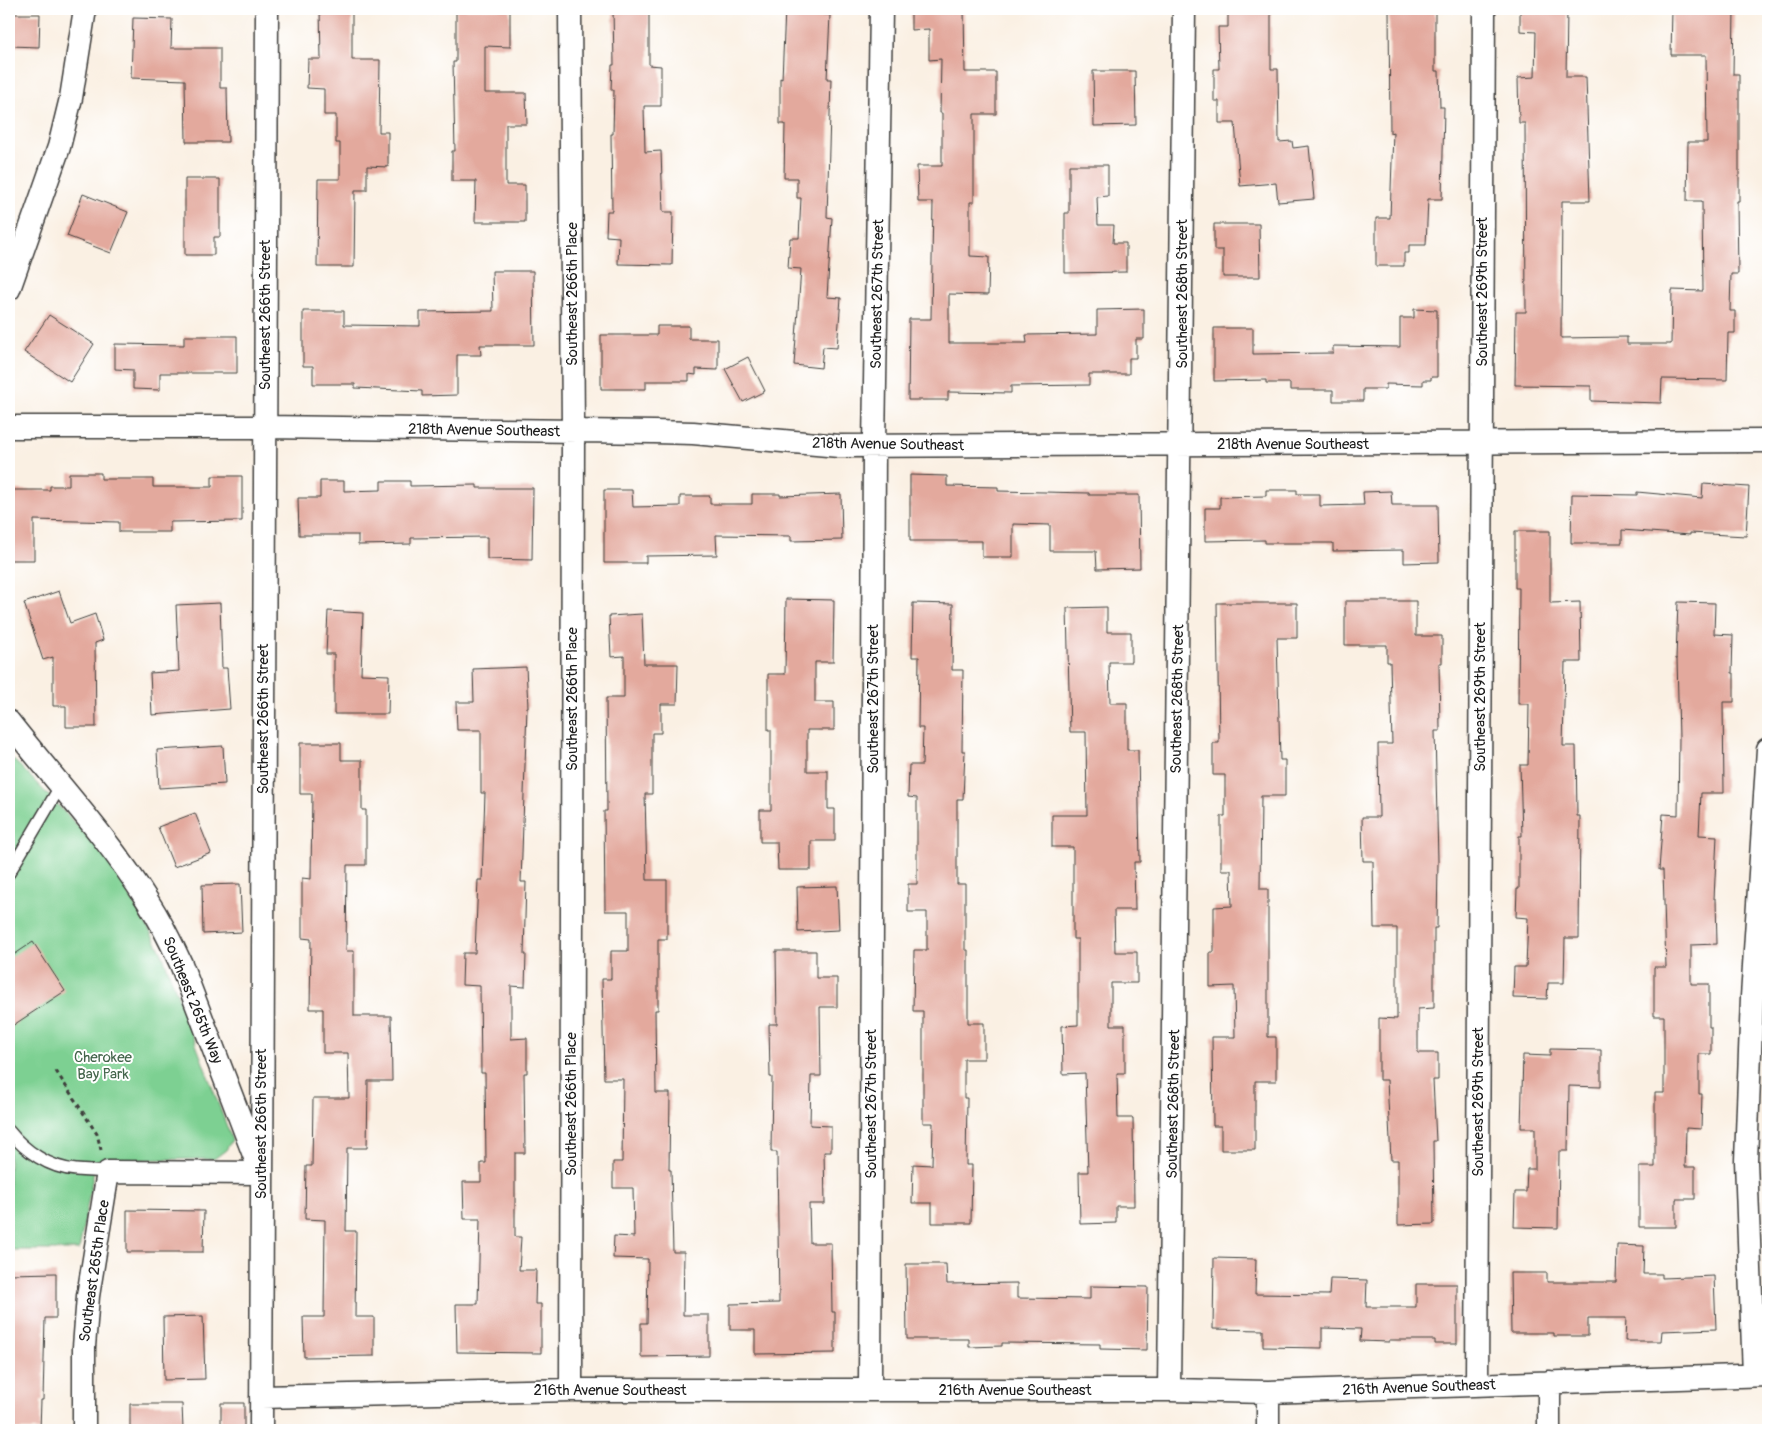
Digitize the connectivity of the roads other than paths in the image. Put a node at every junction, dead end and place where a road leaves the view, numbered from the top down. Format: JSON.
{"nodes":[{"id":1,"x":85,"y":9,"type":"edge"},
{"id":2,"x":267,"y":9,"type":"edge"},
{"id":3,"x":570,"y":9,"type":"edge"},
{"id":4,"x":881,"y":9,"type":"edge"},
{"id":5,"x":1184,"y":9,"type":"edge"},
{"id":6,"x":1484,"y":9,"type":"edge"},
{"id":7,"x":9,"y":289,"type":"edge"},
{"id":8,"x":9,"y":427,"type":"edge"},
{"id":9,"x":265,"y":427,"type":"junction"},
{"id":10,"x":573,"y":431,"type":"junction"},
{"id":11,"x":1768,"y":441,"type":"edge"},
{"id":12,"x":1481,"y":443,"type":"junction"},
{"id":13,"x":874,"y":445,"type":"junction"},
{"id":14,"x":1180,"y":445,"type":"junction"},
{"id":15,"x":9,"y":722,"type":"edge"},
{"id":16,"x":1768,"y":749,"type":"edge"},
{"id":17,"x":61,"y":785,"type":"junction"},
{"id":18,"x":9,"y":873,"type":"edge"},
{"id":19,"x":9,"y":1131,"type":"edge"},
{"id":20,"x":108,"y":1172,"type":"junction"},
{"id":21,"x":261,"y":1173,"type":"junction"},
{"id":22,"x":1761,"y":1375,"type":"edge"},
{"id":23,"x":1549,"y":1382,"type":"junction"},
{"id":24,"x":1476,"y":1385,"type":"junction"},
{"id":25,"x":870,"y":1389,"type":"junction"},
{"id":26,"x":570,"y":1390,"type":"junction"},
{"id":27,"x":1169,"y":1390,"type":"junction"},
{"id":28,"x":1268,"y":1392,"type":"junction"},
{"id":29,"x":261,"y":1397,"type":"junction"},
{"id":30,"x":84,"y":1430,"type":"edge"},
{"id":31,"x":261,"y":1430,"type":"edge"},
{"id":32,"x":1268,"y":1430,"type":"edge"},
{"id":33,"x":1548,"y":1430,"type":"edge"}],
"edges":[{"from":1,"to":7,"type":"street"},
{"from":2,"to":9,"type":"street","name":"Southeast 266th Street"},
{"from":3,"to":10,"type":"street","name":"Southeast 266th Place"},
{"from":4,"to":13,"type":"street","name":"Southeast 267th Street"},
{"from":5,"to":14,"type":"street","name":"Southeast 268th Street"},
{"from":6,"to":12,"type":"street","name":"Southeast 269th Street"},
{"from":8,"to":9,"type":"street","name":"218th Avenue Southeast"},
{"from":9,"to":10,"type":"street","name":"218th Avenue Southeast"},
{"from":9,"to":21,"type":"street","name":"Southeast 266th Street"},
{"from":10,"to":13,"type":"street","name":"218th Avenue Southeast"},
{"from":10,"to":26,"type":"street","name":"Southeast 266th Place"},
{"from":11,"to":12,"type":"street","name":"218th Avenue Southeast"},
{"from":12,"to":14,"type":"street","name":"218th Avenue Southeast"},
{"from":12,"to":24,"type":"street","name":"Southeast 269th Street"},
{"from":13,"to":14,"type":"street","name":"218th Avenue Southeast"},
{"from":13,"to":25,"type":"street","name":"Southeast 267th Street"},
{"from":14,"to":27,"type":"street","name":"Southeast 268th Street"},
{"from":15,"to":17,"type":"street","name":"Southeast 265th Way"},
{"from":16,"to":22,"type":"street"},
{"from":17,"to":18,"type":"lane"},
{"from":17,"to":21,"type":"street","name":"Southeast 265th Way"},
{"from":19,"to":20,"type":"lane"},
{"from":20,"to":21,"type":"street"},
{"from":20,"to":30,"type":"street","name":"Southeast 265th Place"},
{"from":21,"to":29,"type":"street","name":"Southeast 266th Street"},
{"from":22,"to":23,"type":"street","name":"216th Avenue Southeast"},
{"from":23,"to":24,"type":"street","name":"216th Avenue Southeast"},
{"from":23,"to":33,"type":"street"},
{"from":24,"to":28,"type":"street","name":"216th Avenue Southeast"},
{"from":25,"to":26,"type":"street","name":"216th Avenue Southeast"},
{"from":25,"to":27,"type":"street","name":"216th Avenue Southeast"},
{"from":26,"to":29,"type":"street","name":"216th Avenue Southeast"},
{"from":27,"to":28,"type":"street","name":"216th Avenue Southeast"},
{"from":28,"to":32,"type":"street"},
{"from":29,"to":31,"type":"street","name":"Southeast 266th Street"}]}
